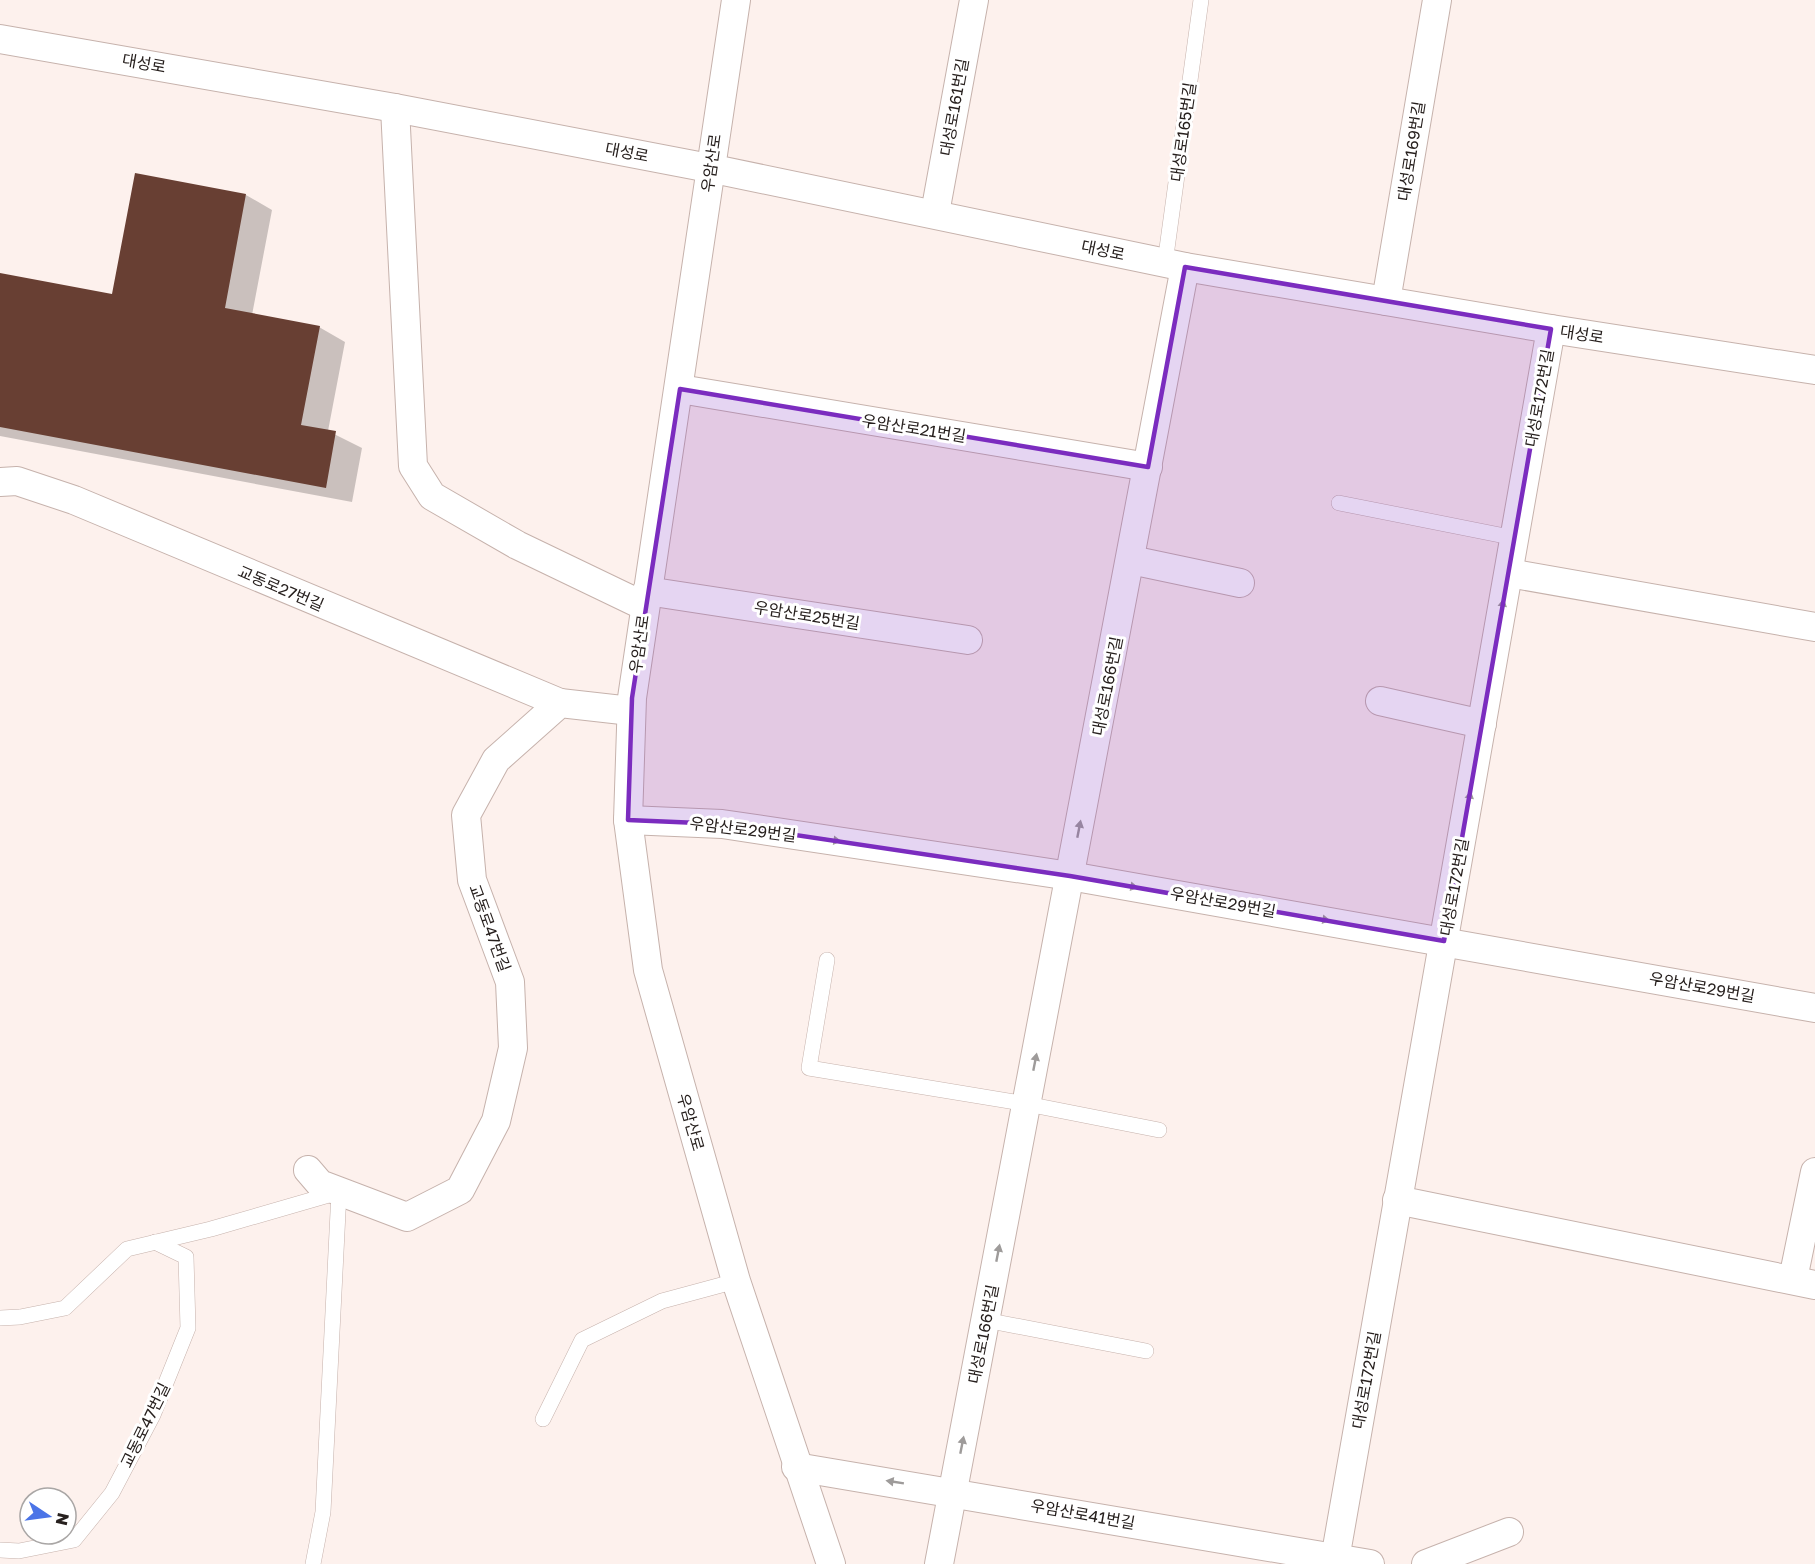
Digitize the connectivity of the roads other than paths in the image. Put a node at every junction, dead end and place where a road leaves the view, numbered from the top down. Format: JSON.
{"nodes":[{"id":1,"x":736,"y":0,"type":"edge"},
{"id":2,"x":974,"y":0,"type":"edge"},
{"id":3,"x":1201,"y":0,"type":"edge"},
{"id":4,"x":1437,"y":0,"type":"edge"},
{"id":5,"x":0,"y":39,"type":"edge"},
{"id":6,"x":395,"y":108,"type":"junction"},
{"id":7,"x":710,"y":168,"type":"junction"},
{"id":8,"x":935,"y":213,"type":"junction"},
{"id":9,"x":1175,"y":265,"type":"junction"},
{"id":10,"x":1386,"y":301,"type":"junction"},
{"id":11,"x":1551,"y":329,"type":"junction"},
{"id":12,"x":1815,"y":370,"type":"edge"},
{"id":13,"x":680,"y":389,"type":"junction"},
{"id":14,"x":1148,"y":468,"type":"junction"},
{"id":15,"x":0,"y":482,"type":"edge"},
{"id":16,"x":1339,"y":503,"type":"dead end"},
{"id":17,"x":1515,"y":538,"type":"junction"},
{"id":18,"x":1131,"y":560,"type":"junction"},
{"id":19,"x":1509,"y":573,"type":"junction"},
{"id":20,"x":1240,"y":583,"type":"dead end"},
{"id":21,"x":646,"y":598,"type":"junction"},
{"id":22,"x":1815,"y":627,"type":"edge"},
{"id":23,"x":968,"y":640,"type":"dead end"},
{"id":24,"x":1380,"y":702,"type":"dead end"},
{"id":25,"x":560,"y":703,"type":"junction"},
{"id":26,"x":632,"y":711,"type":"junction"},
{"id":27,"x":1482,"y":724,"type":"junction"},
{"id":28,"x":628,"y":820,"type":"junction"},
{"id":29,"x":1070,"y":876,"type":"junction"},
{"id":30,"x":1444,"y":940,"type":"junction"},
{"id":31,"x":827,"y":960,"type":"dead end"},
{"id":32,"x":1815,"y":1008,"type":"edge"},
{"id":33,"x":1027,"y":1104,"type":"junction"},
{"id":34,"x":1159,"y":1130,"type":"dead end"},
{"id":35,"x":309,"y":1170,"type":"dead end"},
{"id":36,"x":1815,"y":1172,"type":"edge"},
{"id":37,"x":339,"y":1192,"type":"junction"},
{"id":38,"x":1397,"y":1200,"type":"junction"},
{"id":39,"x":155,"y":1242,"type":"junction"},
{"id":40,"x":736,"y":1281,"type":"junction"},
{"id":41,"x":1804,"y":1282,"type":"edge"},
{"id":42,"x":0,"y":1317,"type":"edge"},
{"id":43,"x":985,"y":1320,"type":"junction"},
{"id":44,"x":1146,"y":1351,"type":"dead end"},
{"id":45,"x":543,"y":1419,"type":"dead end"},
{"id":46,"x":796,"y":1467,"type":"junction"},
{"id":47,"x":953,"y":1491,"type":"junction"},
{"id":48,"x":1509,"y":1532,"type":"dead end"},
{"id":49,"x":0,"y":1550,"type":"edge"},
{"id":50,"x":1335,"y":1559,"type":"junction"},
{"id":51,"x":313,"y":1564,"type":"edge"},
{"id":52,"x":831,"y":1564,"type":"edge"},
{"id":53,"x":939,"y":1564,"type":"edge"},
{"id":54,"x":1370,"y":1564,"type":"edge"},
{"id":55,"x":1426,"y":1564,"type":"edge"}],
"edges":[{"from":1,"to":7,"type":"street","name":"우암산로"},
{"from":2,"to":8,"type":"street","name":"대성로161번길"},
{"from":3,"to":9,"type":"lane","name":"대성로165번길"},
{"from":4,"to":10,"type":"street","name":"대성로169번길"},
{"from":5,"to":6,"type":"street","name":"대성로"},
{"from":6,"to":7,"type":"street","name":"대성로"},
{"from":6,"to":21,"type":"street"},
{"from":7,"to":8,"type":"street","name":"대성로"},
{"from":7,"to":13,"type":"street","name":"우암산로"},
{"from":8,"to":9,"type":"street","name":"대성로"},
{"from":9,"to":10,"type":"street","name":"대성로"},
{"from":9,"to":14,"type":"street","name":"대성로166번길"},
{"from":10,"to":11,"type":"street","name":"대성로"},
{"from":11,"to":12,"type":"street","name":"대성로"},
{"from":11,"to":17,"type":"street","name":"대성로172번길"},
{"from":13,"to":14,"type":"street","name":"우암산로21번길"},
{"from":13,"to":21,"type":"street","name":"우암산로"},
{"from":14,"to":18,"type":"street","name":"대성로166번길"},
{"from":15,"to":25,"type":"street","name":"교동로27번길"},
{"from":16,"to":17,"type":"lane"},
{"from":17,"to":19,"type":"street","name":"대성로172번길"},
{"from":18,"to":20,"type":"street"},
{"from":29,"to":18,"type":"street","name":"대성로166번길","one_way":true},
{"from":19,"to":22,"type":"street"},
{"from":27,"to":19,"type":"street","name":"대성로172번길","one_way":true},
{"from":21,"to":23,"type":"street","name":"우암산로25번길"},
{"from":21,"to":26,"type":"street","name":"우암산로"},
{"from":24,"to":27,"type":"street"},
{"from":25,"to":26,"type":"street"},
{"from":25,"to":37,"type":"street","name":"교동로47번길"},
{"from":26,"to":28,"type":"street","name":"우암산로"},
{"from":30,"to":27,"type":"street","name":"대성로172번길","one_way":true},
{"from":28,"to":29,"type":"street","name":"우암산로29번길","one_way":true},
{"from":28,"to":40,"type":"street","name":"우암산로"},
{"from":29,"to":30,"type":"street","name":"우암산로29번길","one_way":true},
{"from":33,"to":29,"type":"street","name":"대성로166번길","one_way":true},
{"from":30,"to":32,"type":"street","name":"우암산로29번길"},
{"from":30,"to":38,"type":"street","name":"대성로172번길"},
{"from":31,"to":33,"type":"lane"},
{"from":33,"to":34,"type":"lane"},
{"from":43,"to":33,"type":"street","name":"대성로166번길","one_way":true},
{"from":35,"to":37,"type":"street","name":"교동로47번길"},
{"from":36,"to":41,"type":"street"},
{"from":37,"to":39,"type":"lane"},
{"from":37,"to":51,"type":"lane"},
{"from":38,"to":41,"type":"street"},
{"from":38,"to":50,"type":"street","name":"대성로172번길"},
{"from":39,"to":42,"type":"lane"},
{"from":39,"to":49,"type":"lane","name":"교동로47번길"},
{"from":40,"to":45,"type":"lane"},
{"from":40,"to":46,"type":"street","name":"우암산로"},
{"from":43,"to":44,"type":"lane"},
{"from":47,"to":43,"type":"street","name":"대성로166번길","one_way":true},
{"from":47,"to":46,"type":"street","name":"우암산로41번길","one_way":true},
{"from":46,"to":52,"type":"street","name":"우암산로"},
{"from":47,"to":50,"type":"street","name":"우암산로41번길"},
{"from":47,"to":53,"type":"street","name":"대성로166번길"},
{"from":48,"to":55,"type":"street"},
{"from":50,"to":54,"type":"street","name":"우암산로41번길"}]}
